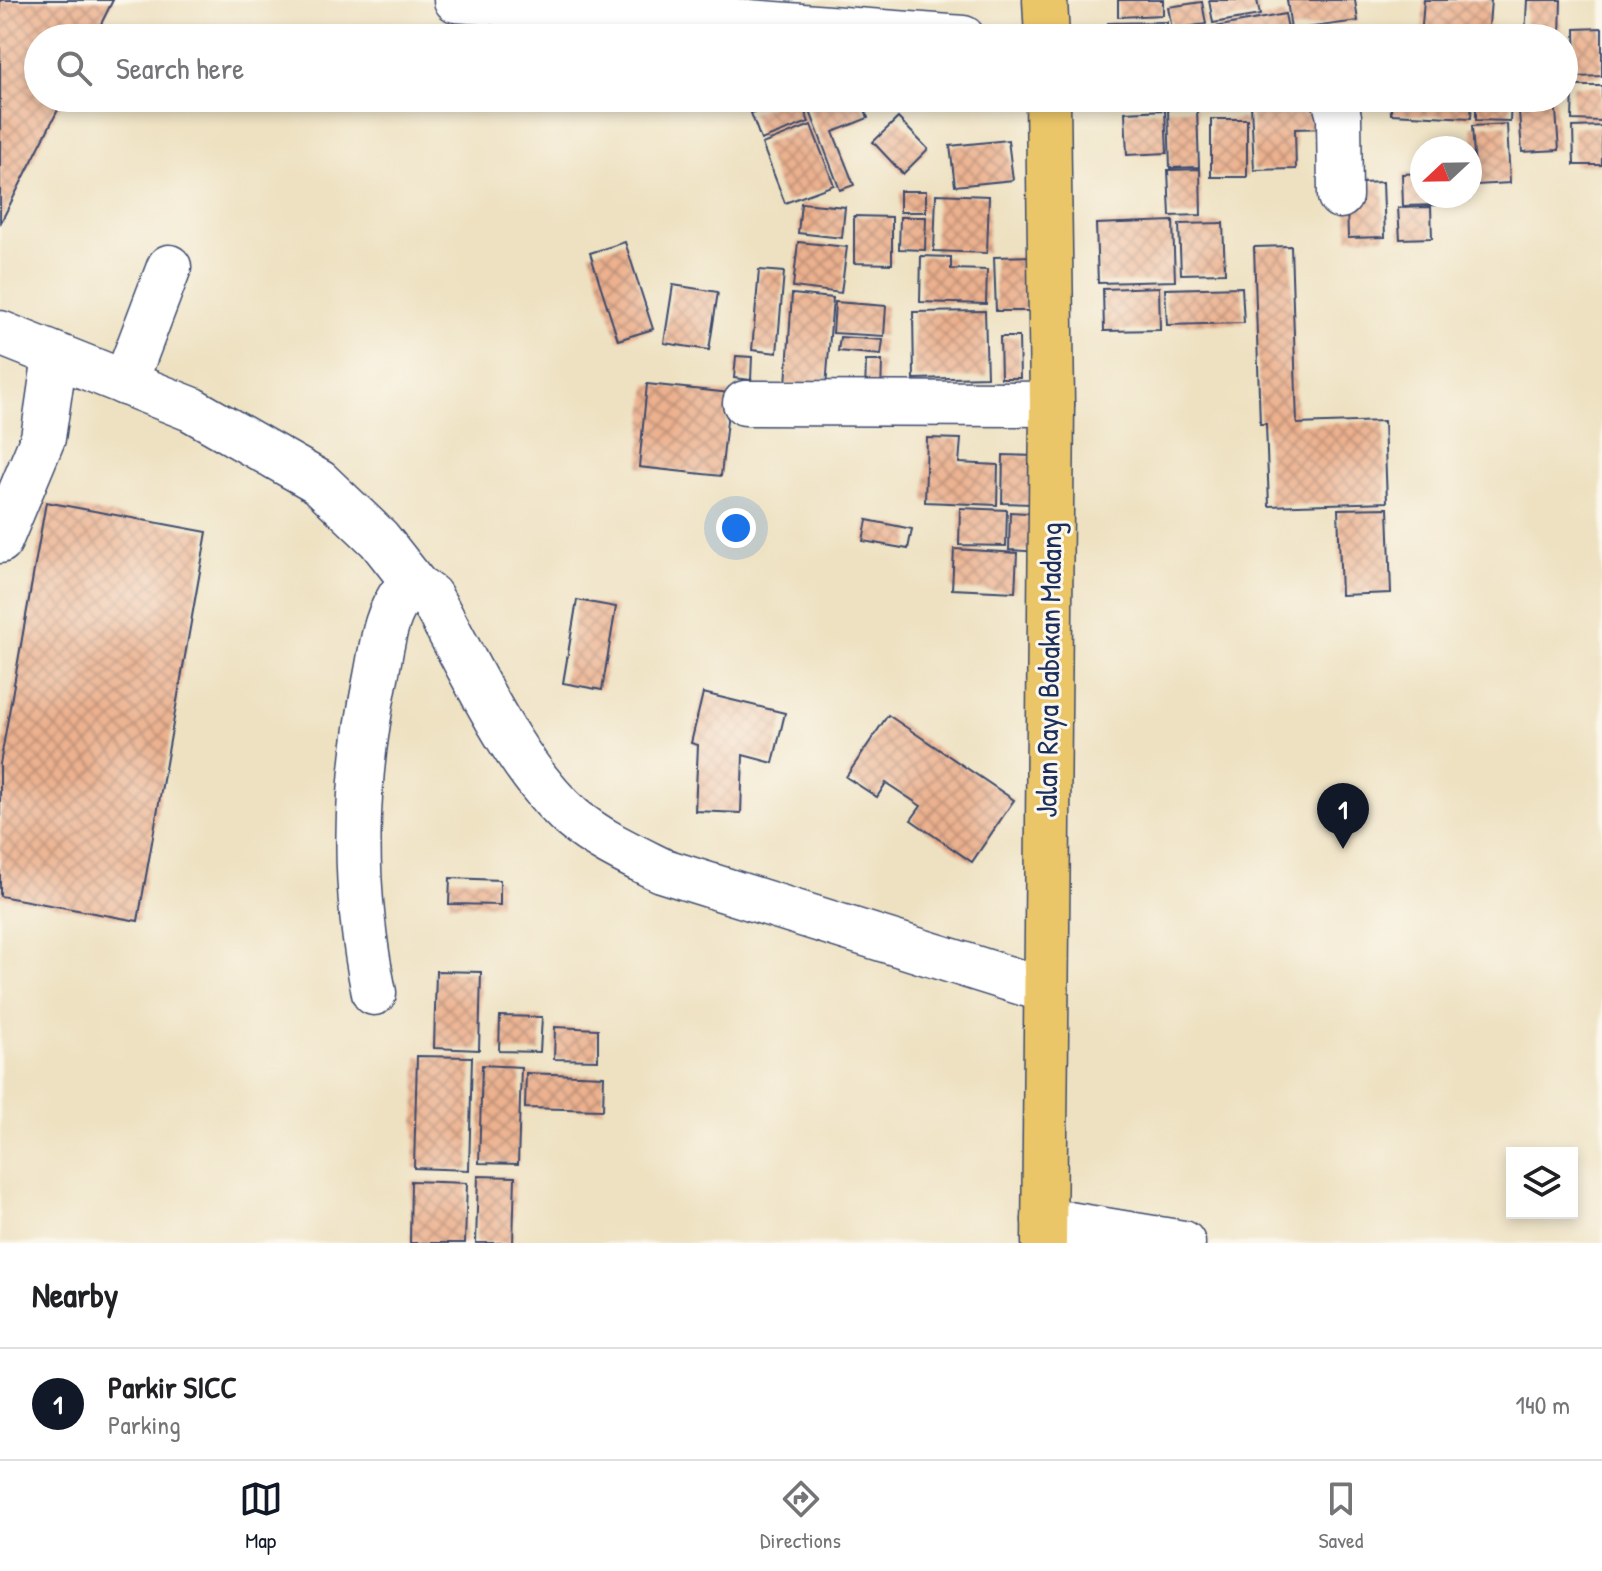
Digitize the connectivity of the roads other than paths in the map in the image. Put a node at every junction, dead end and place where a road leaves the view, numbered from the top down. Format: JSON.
{"nodes":[{"id":1,"x":456,"y":0,"type":"edge"},
{"id":2,"x":1045,"y":0,"type":"edge"},
{"id":3,"x":776,"y":24,"type":"edge"},
{"id":4,"x":1046,"y":24,"type":"edge"},
{"id":5,"x":1048,"y":112,"type":"edge"},
{"id":6,"x":1338,"y":112,"type":"edge"},
{"id":7,"x":1340,"y":196,"type":"dead end"},
{"id":8,"x":169,"y":267,"type":"dead end"},
{"id":9,"x":0,"y":333,"type":"edge"},
{"id":10,"x":55,"y":356,"type":"junction"},
{"id":11,"x":125,"y":383,"type":"junction"},
{"id":12,"x":745,"y":403,"type":"dead end"},
{"id":13,"x":1052,"y":404,"type":"junction"},
{"id":14,"x":0,"y":541,"type":"edge"},
{"id":15,"x":416,"y":586,"type":"junction"},
{"id":16,"x":1045,"y":990,"type":"junction"},
{"id":17,"x":374,"y":993,"type":"dead end"},
{"id":18,"x":1044,"y":1231,"type":"edge"},
{"id":19,"x":1183,"y":1243,"type":"edge"}],
"edges":[{"from":1,"to":3,"type":"street"},
{"from":2,"to":4,"type":"main road"},
{"from":5,"to":13,"type":"main road","name":"Jalan Raya Babakan Madang"},
{"from":6,"to":7,"type":"street"},
{"from":8,"to":11,"type":"street"},
{"from":9,"to":10,"type":"street"},
{"from":10,"to":11,"type":"street"},
{"from":10,"to":14,"type":"street"},
{"from":11,"to":15,"type":"street"},
{"from":12,"to":13,"type":"street"},
{"from":13,"to":16,"type":"main road","name":"Jalan Raya Babakan Madang"},
{"from":15,"to":16,"type":"street"},
{"from":15,"to":17,"type":"street"},
{"from":16,"to":18,"type":"main road","name":"Jalan Raya Babakan Madang"},
{"from":18,"to":19,"type":"street"}]}
